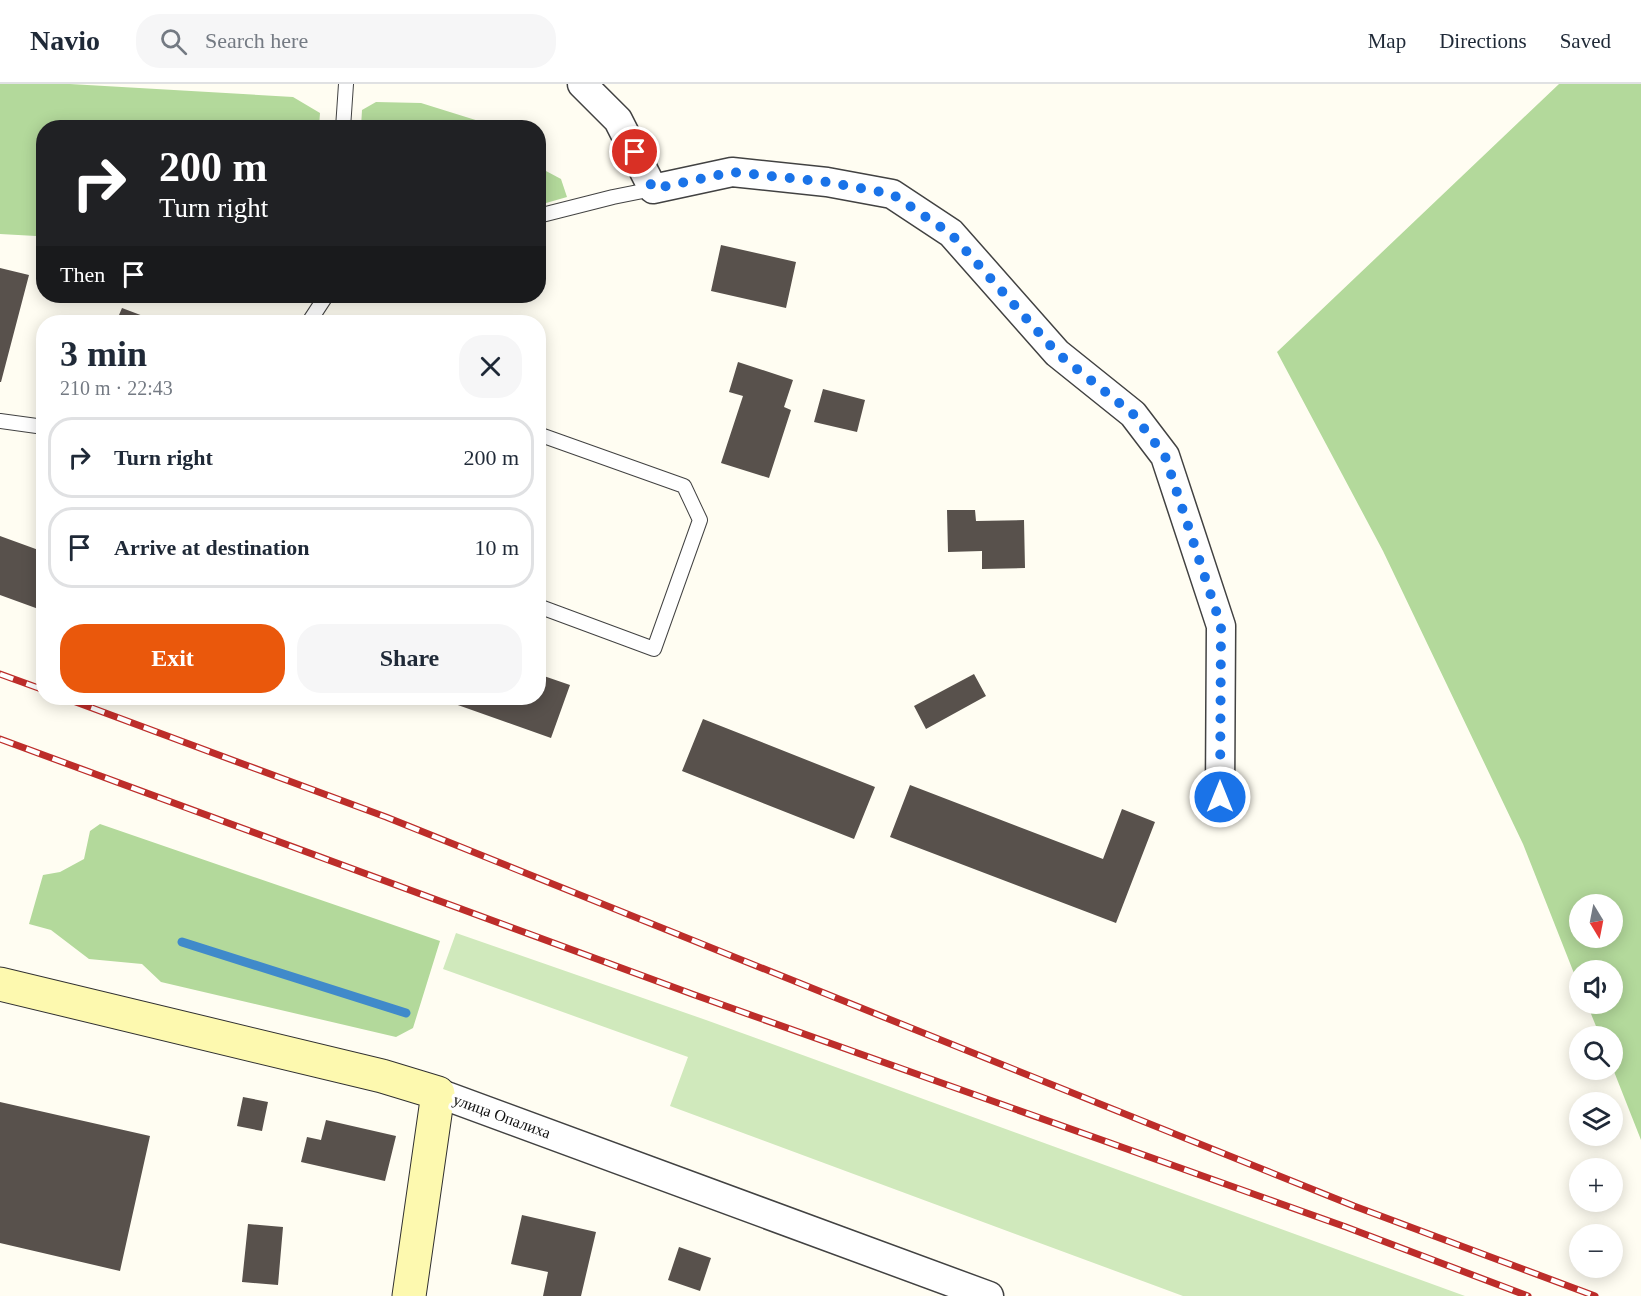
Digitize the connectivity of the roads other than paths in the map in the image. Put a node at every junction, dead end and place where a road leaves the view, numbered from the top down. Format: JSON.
{"nodes":[{"id":1,"x":346,"y":84,"type":"edge"},
{"id":2,"x":582,"y":84,"type":"edge"},
{"id":3,"x":344,"y":120,"type":"edge"},
{"id":4,"x":653,"y":189,"type":"junction"},
{"id":5,"x":546,"y":214,"type":"edge"},
{"id":6,"x":0,"y":421,"type":"edge"},
{"id":7,"x":36,"y":426,"type":"edge"},
{"id":8,"x":546,"y":437,"type":"edge"},
{"id":9,"x":546,"y":609,"type":"edge"},
{"id":10,"x":1220,"y":797,"type":"dead end"},
{"id":11,"x":0,"y":984,"type":"edge"},
{"id":12,"x":438,"y":1093,"type":"junction"},
{"id":13,"x":409,"y":1296,"type":"edge"},
{"id":14,"x":989,"y":1296,"type":"edge"}],
"edges":[{"from":1,"to":3,"type":"lane"},
{"from":2,"to":4,"type":"street"},
{"from":4,"to":5,"type":"lane"},
{"from":4,"to":10,"type":"street"},
{"from":6,"to":7,"type":"lane"},
{"from":8,"to":9,"type":"lane"},
{"from":11,"to":12,"type":"street","name":"улица Опалиха"},
{"from":12,"to":13,"type":"street"},
{"from":12,"to":14,"type":"street","name":"улица Опалиха"}]}
